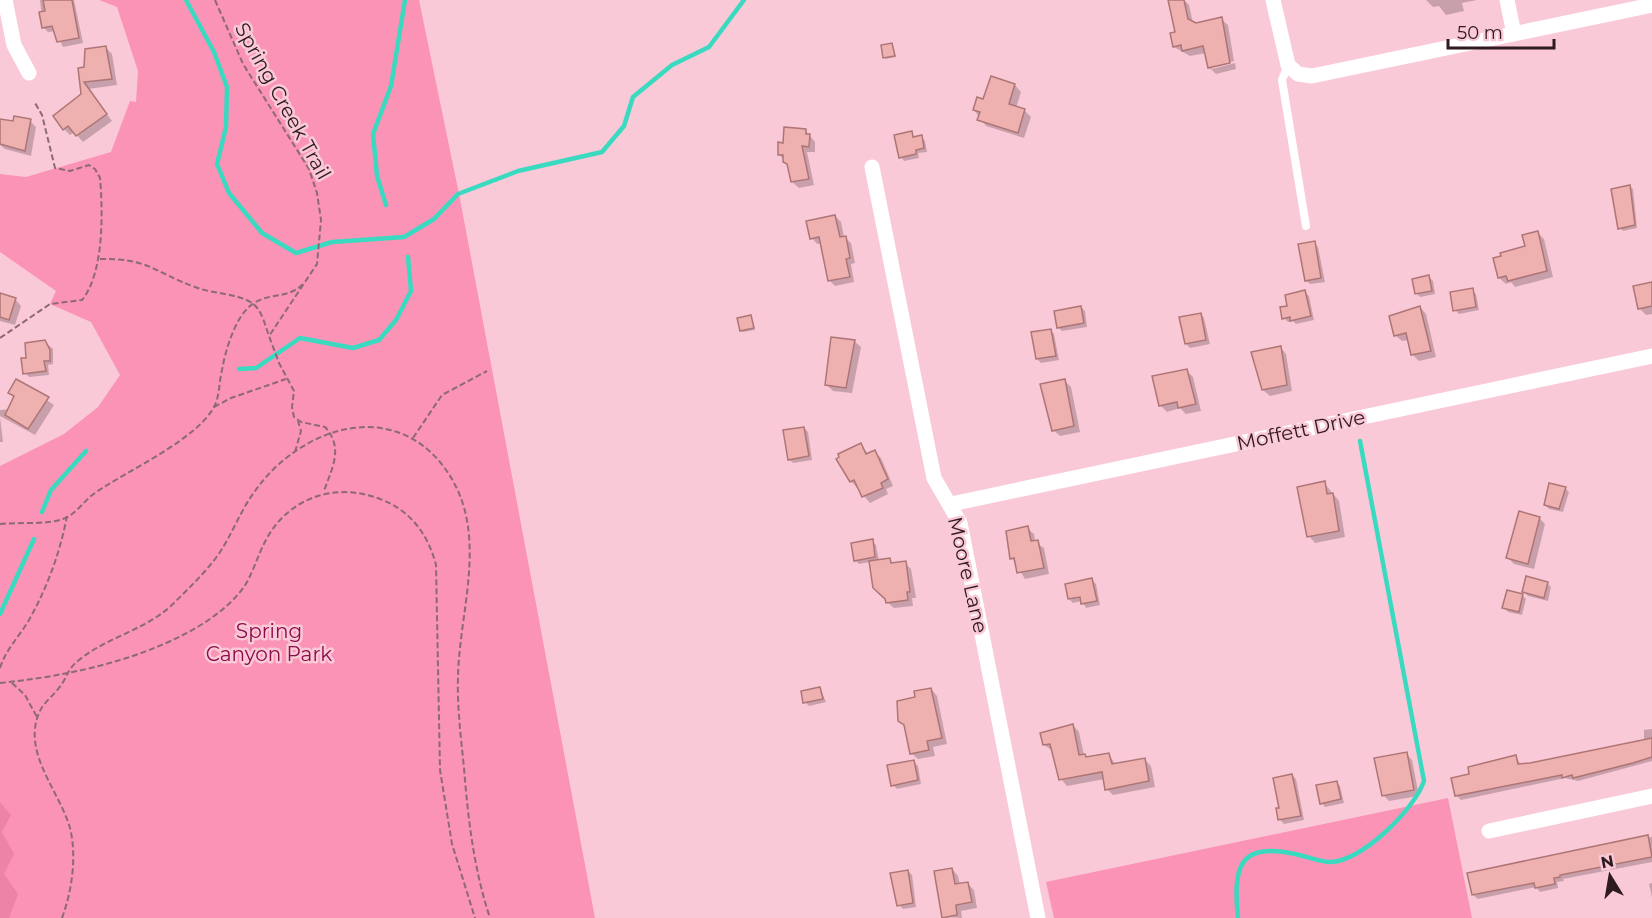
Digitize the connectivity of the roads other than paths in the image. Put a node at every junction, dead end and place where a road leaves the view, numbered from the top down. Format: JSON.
{"nodes":[{"id":1,"x":5,"y":0,"type":"edge"},
{"id":2,"x":1273,"y":0,"type":"edge"},
{"id":3,"x":1507,"y":0,"type":"edge"},
{"id":4,"x":1652,"y":4,"type":"edge"},
{"id":5,"x":1514,"y":34,"type":"junction"},
{"id":6,"x":1288,"y":65,"type":"junction"},
{"id":7,"x":29,"y":73,"type":"dead end"},
{"id":8,"x":872,"y":167,"type":"dead end"},
{"id":9,"x":1306,"y":226,"type":"dead end"},
{"id":10,"x":1652,"y":356,"type":"edge"},
{"id":11,"x":951,"y":504,"type":"junction"},
{"id":12,"x":1652,"y":796,"type":"edge"},
{"id":13,"x":1489,"y":831,"type":"dead end"},
{"id":14,"x":1038,"y":918,"type":"edge"}],
"edges":[{"from":1,"to":7,"type":"street"},
{"from":2,"to":6,"type":"street"},
{"from":3,"to":5,"type":"street"},
{"from":4,"to":5,"type":"street"},
{"from":5,"to":6,"type":"street"},
{"from":6,"to":9,"type":"lane"},
{"from":8,"to":11,"type":"street","name":"Moore Lane"},
{"from":10,"to":11,"type":"street","name":"Moffett Drive"},
{"from":11,"to":14,"type":"street","name":"Moore Lane"},
{"from":12,"to":13,"type":"street"}]}
